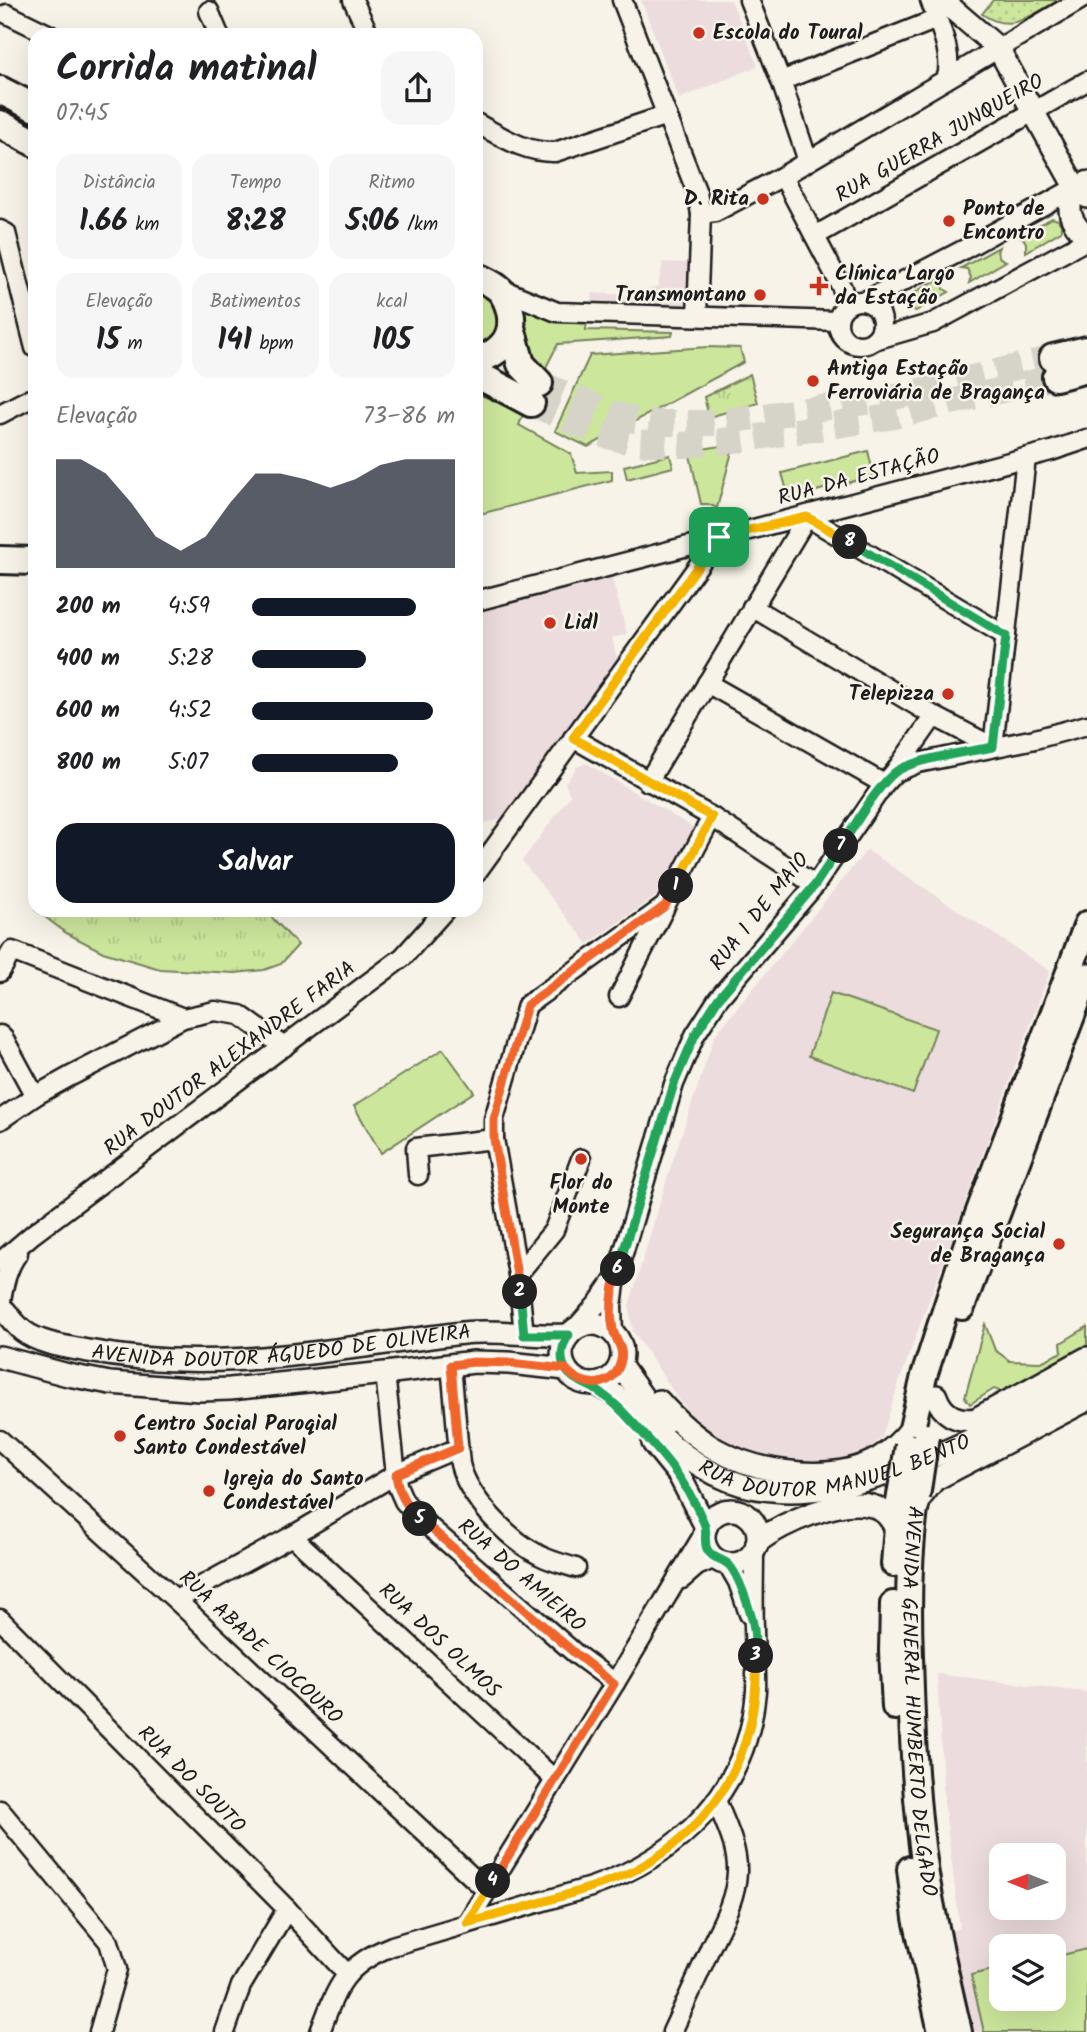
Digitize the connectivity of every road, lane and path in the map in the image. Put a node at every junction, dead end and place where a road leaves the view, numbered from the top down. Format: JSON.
{"nodes":[{"id":1,"x":354,"y":0,"type":"edge"},
{"id":2,"x":622,"y":0,"type":"edge"},
{"id":3,"x":749,"y":0,"type":"edge"},
{"id":4,"x":930,"y":0,"type":"edge"},
{"id":5,"x":1076,"y":1,"type":"edge"},
{"id":6,"x":940,"y":10,"type":"edge"},
{"id":7,"x":209,"y":12,"type":"dead end"},
{"id":8,"x":7,"y":14,"type":"dead end"},
{"id":9,"x":36,"y":28,"type":"edge"},
{"id":10,"x":216,"y":28,"type":"edge"},
{"id":11,"x":362,"y":28,"type":"edge"},
{"id":12,"x":998,"y":48,"type":"junction"},
{"id":13,"x":947,"y":78,"type":"junction"},
{"id":14,"x":781,"y":81,"type":"junction"},
{"id":15,"x":1087,"y":81,"type":"edge"},
{"id":16,"x":0,"y":90,"type":"edge"},
{"id":17,"x":28,"y":104,"type":"edge"},
{"id":18,"x":1034,"y":112,"type":"junction"},
{"id":19,"x":667,"y":115,"type":"junction"},
{"id":20,"x":0,"y":124,"type":"edge"},
{"id":21,"x":483,"y":127,"type":"edge"},
{"id":22,"x":28,"y":139,"type":"edge"},
{"id":23,"x":807,"y":161,"type":"junction"},
{"id":24,"x":783,"y":176,"type":"junction"},
{"id":25,"x":1083,"y":188,"type":"edge"},
{"id":26,"x":701,"y":214,"type":"junction"},
{"id":27,"x":0,"y":230,"type":"edge"},
{"id":28,"x":815,"y":236,"type":"junction"},
{"id":29,"x":1087,"y":239,"type":"edge"},
{"id":30,"x":6,"y":266,"type":"edge"},
{"id":31,"x":487,"y":282,"type":"edge"},
{"id":32,"x":864,"y":301,"type":"junction"},
{"id":33,"x":842,"y":313,"type":"junction"},
{"id":34,"x":697,"y":316,"type":"junction"},
{"id":35,"x":28,"y":328,"type":"edge"},
{"id":36,"x":512,"y":331,"type":"junction"},
{"id":37,"x":874,"y":340,"type":"junction"},
{"id":38,"x":1087,"y":350,"type":"edge"},
{"id":39,"x":483,"y":356,"type":"edge"},
{"id":40,"x":1087,"y":369,"type":"edge"},
{"id":41,"x":483,"y":376,"type":"edge"},
{"id":42,"x":483,"y":387,"type":"edge"},
{"id":43,"x":535,"y":393,"type":"junction"},
{"id":44,"x":28,"y":400,"type":"edge"},
{"id":45,"x":0,"y":414,"type":"edge"},
{"id":46,"x":1087,"y":439,"type":"edge"},
{"id":47,"x":1087,"y":450,"type":"edge"},
{"id":48,"x":1051,"y":452,"type":"junction"},
{"id":49,"x":1026,"y":458,"type":"junction"},
{"id":50,"x":807,"y":517,"type":"junction"},
{"id":51,"x":719,"y":537,"type":"junction"},
{"id":52,"x":0,"y":560,"type":"edge"},
{"id":53,"x":28,"y":561,"type":"edge"},
{"id":54,"x":483,"y":599,"type":"edge"},
{"id":55,"x":752,"y":607,"type":"junction"},
{"id":56,"x":1006,"y":636,"type":"junction"},
{"id":57,"x":707,"y":683,"type":"junction"},
{"id":58,"x":934,"y":716,"type":"junction"},
{"id":59,"x":1087,"y":724,"type":"edge"},
{"id":60,"x":573,"y":738,"type":"junction"},
{"id":61,"x":993,"y":747,"type":"junction"},
{"id":62,"x":889,"y":778,"type":"junction"},
{"id":63,"x":648,"y":782,"type":"junction"},
{"id":64,"x":712,"y":817,"type":"junction"},
{"id":65,"x":483,"y":863,"type":"edge"},
{"id":66,"x":815,"y":885,"type":"junction"},
{"id":67,"x":665,"y":906,"type":"junction"},
{"id":68,"x":439,"y":917,"type":"edge"},
{"id":69,"x":1087,"y":924,"type":"edge"},
{"id":70,"x":0,"y":972,"type":"edge"},
{"id":71,"x":1087,"y":976,"type":"edge"},
{"id":72,"x":619,"y":997,"type":"dead end"},
{"id":73,"x":183,"y":1018,"type":"junction"},
{"id":74,"x":0,"y":1035,"type":"edge"},
{"id":75,"x":284,"y":1047,"type":"junction"},
{"id":76,"x":35,"y":1096,"type":"junction"},
{"id":77,"x":0,"y":1120,"type":"edge"},
{"id":78,"x":494,"y":1139,"type":"junction"},
{"id":79,"x":581,"y":1158,"type":"dead end"},
{"id":80,"x":418,"y":1175,"type":"dead end"},
{"id":81,"x":33,"y":1234,"type":"junction"},
{"id":82,"x":0,"y":1262,"type":"edge"},
{"id":83,"x":518,"y":1274,"type":"junction"},
{"id":84,"x":616,"y":1277,"type":"junction"},
{"id":85,"x":2,"y":1310,"type":"edge"},
{"id":86,"x":573,"y":1331,"type":"junction"},
{"id":87,"x":524,"y":1335,"type":"junction"},
{"id":88,"x":618,"y":1349,"type":"junction"},
{"id":89,"x":0,"y":1357,"type":"edge"},
{"id":90,"x":1087,"y":1358,"type":"edge"},
{"id":91,"x":451,"y":1365,"type":"junction"},
{"id":92,"x":1087,"y":1369,"type":"edge"},
{"id":93,"x":385,"y":1373,"type":"junction"},
{"id":94,"x":581,"y":1378,"type":"junction"},
{"id":95,"x":1087,"y":1379,"type":"edge"},
{"id":96,"x":936,"y":1396,"type":"junction"},
{"id":97,"x":1087,"y":1400,"type":"edge"},
{"id":98,"x":915,"y":1437,"type":"junction"},
{"id":99,"x":0,"y":1440,"type":"edge"},
{"id":100,"x":458,"y":1448,"type":"junction"},
{"id":101,"x":396,"y":1474,"type":"junction"},
{"id":102,"x":910,"y":1504,"type":"junction"},
{"id":103,"x":896,"y":1528,"type":"junction"},
{"id":104,"x":705,"y":1529,"type":"junction"},
{"id":105,"x":292,"y":1536,"type":"junction"},
{"id":106,"x":755,"y":1547,"type":"junction"},
{"id":107,"x":721,"y":1561,"type":"junction"},
{"id":108,"x":576,"y":1568,"type":"dead end"},
{"id":109,"x":670,"y":1591,"type":"junction"},
{"id":110,"x":176,"y":1600,"type":"junction"},
{"id":111,"x":0,"y":1619,"type":"edge"},
{"id":112,"x":754,"y":1627,"type":"junction"},
{"id":113,"x":614,"y":1684,"type":"junction"},
{"id":114,"x":554,"y":1779,"type":"junction"},
{"id":115,"x":716,"y":1800,"type":"junction"},
{"id":116,"x":0,"y":1810,"type":"edge"},
{"id":117,"x":487,"y":1891,"type":"junction"},
{"id":118,"x":287,"y":1909,"type":"junction"},
{"id":119,"x":467,"y":1923,"type":"junction"},
{"id":120,"x":346,"y":1974,"type":"junction"},
{"id":121,"x":99,"y":2032,"type":"edge"},
{"id":122,"x":225,"y":2032,"type":"edge"},
{"id":123,"x":320,"y":2032,"type":"edge"},
{"id":124,"x":672,"y":2032,"type":"edge"},
{"id":125,"x":941,"y":2032,"type":"edge"},
{"id":126,"x":959,"y":2032,"type":"edge"}],
"edges":[{"from":1,"to":11,"type":"street"},
{"from":2,"to":19,"type":"street"},
{"from":3,"to":14,"type":"street"},
{"from":4,"to":6,"type":"street"},
{"from":5,"to":12,"type":"street"},
{"from":6,"to":12,"type":"street"},
{"from":6,"to":13,"type":"street"},
{"from":6,"to":14,"type":"street"},
{"from":7,"to":10,"type":"street"},
{"from":8,"to":9,"type":"street"},
{"from":12,"to":13,"type":"street"},
{"from":12,"to":18,"type":"street"},
{"from":13,"to":23,"type":"street"},
{"from":14,"to":23,"type":"street"},
{"from":15,"to":18,"type":"street","name":"RUA GUERRA JUNQUEIRO"},
{"from":16,"to":17,"type":"main road"},
{"from":18,"to":25,"type":"street"},
{"from":18,"to":28,"type":"street","name":"RUA GUERRA JUNQUEIRO"},
{"from":19,"to":21,"type":"street"},
{"from":19,"to":26,"type":"street"},
{"from":20,"to":22,"type":"main road"},
{"from":23,"to":24,"type":"street"},
{"from":24,"to":26,"type":"street"},
{"from":24,"to":28,"type":"street"},
{"from":25,"to":29,"type":"street"},
{"from":25,"to":32,"type":"street"},
{"from":26,"to":34,"type":"street"},
{"from":27,"to":30,"type":"street"},
{"from":28,"to":33,"type":"street"},
{"from":29,"to":37,"type":"street"},
{"from":30,"to":35,"type":"street"},
{"from":31,"to":34,"type":"street"},
{"from":31,"to":36,"type":"main road"},
{"from":32,"to":33,"type":"street"},
{"from":32,"to":37,"type":"street"},
{"from":33,"to":34,"type":"street"},
{"from":33,"to":37,"type":"street"},
{"from":36,"to":39,"type":"main road"},
{"from":36,"to":43,"type":"main road"},
{"from":38,"to":40,"type":"main road"},
{"from":41,"to":43,"type":"main road"},
{"from":42,"to":43,"type":"street"},
{"from":44,"to":45,"type":"street"},
{"from":46,"to":48,"type":"street"},
{"from":47,"to":48,"type":"street"},
{"from":48,"to":49,"type":"street","name":"RUA DA ESTAÇÃO"},
{"from":49,"to":50,"type":"street","name":"RUA DA ESTAÇÃO"},
{"from":49,"to":56,"type":"street"},
{"from":50,"to":51,"type":"street","name":"RUA DA ESTAÇÃO"},
{"from":50,"to":55,"type":"street"},
{"from":50,"to":56,"type":"street"},
{"from":51,"to":54,"type":"street","name":"RUA DA ESTAÇÃO"},
{"from":51,"to":60,"type":"street"},
{"from":52,"to":53,"type":"main road"},
{"from":55,"to":57,"type":"street"},
{"from":55,"to":58,"type":"street"},
{"from":56,"to":61,"type":"street"},
{"from":57,"to":62,"type":"street"},
{"from":57,"to":63,"type":"street"},
{"from":58,"to":61,"type":"street"},
{"from":58,"to":62,"type":"street","name":"RUA 1 DE MAIO"},
{"from":59,"to":61,"type":"street"},
{"from":60,"to":63,"type":"street"},
{"from":60,"to":65,"type":"street"},
{"from":61,"to":62,"type":"street"},
{"from":62,"to":66,"type":"street","name":"RUA 1 DE MAIO"},
{"from":63,"to":64,"type":"street"},
{"from":64,"to":66,"type":"street"},
{"from":64,"to":67,"type":"street"},
{"from":66,"to":84,"type":"street","name":"RUA 1 DE MAIO"},
{"from":67,"to":72,"type":"street"},
{"from":67,"to":78,"type":"street"},
{"from":68,"to":75,"type":"street","name":"RUA DOUTOR ALEXANDRE FARIA"},
{"from":69,"to":98,"type":"main road","name":"AVENIDA GENERAL HUMBERTO DELGADO"},
{"from":70,"to":73,"type":"street"},
{"from":71,"to":96,"type":"main road","name":"AVENIDA GENERAL HUMBERTO DELGADO"},
{"from":73,"to":75,"type":"street"},
{"from":73,"to":76,"type":"street"},
{"from":74,"to":76,"type":"street"},
{"from":75,"to":81,"type":"street","name":"RUA DOUTOR ALEXANDRE FARIA"},
{"from":76,"to":77,"type":"street"},
{"from":78,"to":80,"type":"street"},
{"from":78,"to":83,"type":"street"},
{"from":79,"to":83,"type":"street"},
{"from":81,"to":82,"type":"street"},
{"from":81,"to":85,"type":"street"},
{"from":83,"to":87,"type":"street"},
{"from":84,"to":86,"type":"street"},
{"from":84,"to":88,"type":"street"},
{"from":85,"to":87,"type":"street","name":"AVENIDA DOUTOR ÁGUEDO DE OLIVEIRA"},
{"from":86,"to":87,"type":"street","name":"AVENIDA DOUTOR ÁGUEDO DE OLIVEIRA"},
{"from":86,"to":88,"type":"street"},
{"from":86,"to":94,"type":"street"},
{"from":88,"to":92,"type":"street","name":"RUA DOUTOR MANUEL BENTO"},
{"from":88,"to":94,"type":"street"},
{"from":88,"to":98,"type":"street"},
{"from":89,"to":93,"type":"street","name":"AVENIDA DOUTOR ÁGUEDO DE OLIVEIRA"},
{"from":90,"to":96,"type":"street"},
{"from":91,"to":93,"type":"street","name":"AVENIDA DOUTOR ÁGUEDO DE OLIVEIRA"},
{"from":91,"to":94,"type":"street","name":"AVENIDA DOUTOR ÁGUEDO DE OLIVEIRA"},
{"from":91,"to":100,"type":"street"},
{"from":93,"to":101,"type":"street","name":"RUA DO AMIEIRO"},
{"from":94,"to":95,"type":"street","name":"RUA DOUTOR MANUEL BENTO"},
{"from":94,"to":104,"type":"street","name":"AVENIDA DOUTOR ÁGUEDO DE OLIVEIRA"},
{"from":96,"to":98,"type":"main road","name":"AVENIDA GENERAL HUMBERTO DELGADO"},
{"from":97,"to":102,"type":"street"},
{"from":98,"to":102,"type":"main road","name":"AVENIDA GENERAL HUMBERTO DELGADO","bridge":true},
{"from":99,"to":110,"type":"street","name":"RUA ABADE CIOCOURO"},
{"from":100,"to":101,"type":"street"},
{"from":100,"to":108,"type":"street"},
{"from":101,"to":105,"type":"street"},
{"from":101,"to":113,"type":"street","name":"RUA DO AMIEIRO"},
{"from":102,"to":103,"type":"main road","name":"AVENIDA GENERAL HUMBERTO DELGADO"},
{"from":102,"to":126,"type":"main road","name":"AVENIDA GENERAL HUMBERTO DELGADO"},
{"from":103,"to":106,"type":"street"},
{"from":103,"to":125,"type":"main road","name":"AVENIDA GENERAL HUMBERTO DELGADO"},
{"from":104,"to":106,"type":"street"},
{"from":104,"to":107,"type":"street"},
{"from":104,"to":109,"type":"street"},
{"from":105,"to":110,"type":"street"},
{"from":105,"to":114,"type":"street","name":"RUA DOS OLMOS"},
{"from":106,"to":107,"type":"street"},
{"from":106,"to":112,"type":"street"},
{"from":107,"to":109,"type":"street"},
{"from":107,"to":112,"type":"street"},
{"from":109,"to":113,"type":"street"},
{"from":110,"to":117,"type":"street","name":"RUA ABADE CIOCOURO"},
{"from":111,"to":118,"type":"street","name":"RUA DO SOUTO"},
{"from":112,"to":115,"type":"street"},
{"from":113,"to":114,"type":"street"},
{"from":114,"to":117,"type":"street"},
{"from":115,"to":119,"type":"street"},
{"from":115,"to":124,"type":"street"},
{"from":116,"to":121,"type":"street"},
{"from":117,"to":119,"type":"street"},
{"from":118,"to":120,"type":"street","name":"RUA DO SOUTO"},
{"from":118,"to":122,"type":"street"},
{"from":119,"to":120,"type":"street"},
{"from":120,"to":123,"type":"street"}]}
